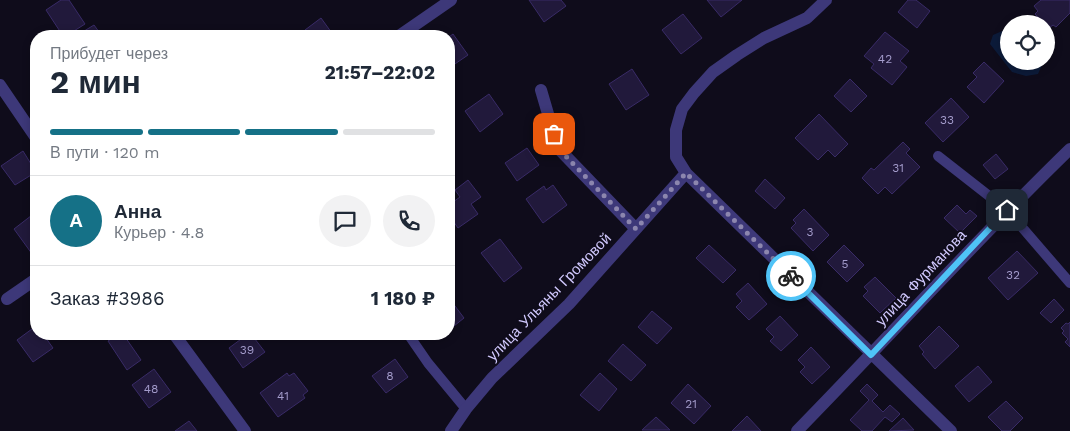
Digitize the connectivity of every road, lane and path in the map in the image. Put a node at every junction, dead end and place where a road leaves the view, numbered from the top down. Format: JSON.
{"nodes":[{"id":1,"x":451,"y":0,"type":"edge"},
{"id":2,"x":826,"y":0,"type":"edge"},
{"id":3,"x":408,"y":30,"type":"edge"},
{"id":4,"x":0,"y":85,"type":"edge"},
{"id":5,"x":541,"y":90,"type":"dead end"},
{"id":6,"x":30,"y":129,"type":"edge"},
{"id":7,"x":1070,"y":149,"type":"edge"},
{"id":8,"x":938,"y":156,"type":"dead end"},
{"id":9,"x":686,"y":173,"type":"junction"},
{"id":10,"x":1007,"y":210,"type":"junction"},
{"id":11,"x":636,"y":229,"type":"junction"},
{"id":12,"x":30,"y":283,"type":"edge"},
{"id":13,"x":1070,"y":283,"type":"edge"},
{"id":14,"x":7,"y":299,"type":"dead end"},
{"id":15,"x":178,"y":340,"type":"edge"},
{"id":16,"x":412,"y":340,"type":"edge"},
{"id":17,"x":871,"y":355,"type":"junction"},
{"id":18,"x":466,"y":409,"type":"junction"},
{"id":19,"x":245,"y":431,"type":"edge"},
{"id":20,"x":451,"y":431,"type":"edge"},
{"id":21,"x":797,"y":431,"type":"edge"},
{"id":22,"x":950,"y":431,"type":"edge"}],
"edges":[{"from":1,"to":3,"type":"street"},
{"from":2,"to":9,"type":"street"},
{"from":4,"to":6,"type":"street"},
{"from":5,"to":11,"type":"street"},
{"from":7,"to":10,"type":"street","name":"улица Фурманова"},
{"from":8,"to":10,"type":"lane"},
{"from":9,"to":11,"type":"street","name":"улица Ульяны Громовой"},
{"from":9,"to":17,"type":"street"},
{"from":10,"to":13,"type":"lane"},
{"from":10,"to":17,"type":"street","name":"улица Фурманова"},
{"from":11,"to":18,"type":"street","name":"улица Ульяны Громовой"},
{"from":12,"to":14,"type":"street"},
{"from":15,"to":19,"type":"street"},
{"from":16,"to":18,"type":"lane"},
{"from":17,"to":21,"type":"street","name":"улица Фурманова"},
{"from":17,"to":22,"type":"street"},
{"from":18,"to":20,"type":"street","name":"улица Ульяны Громовой"}]}
